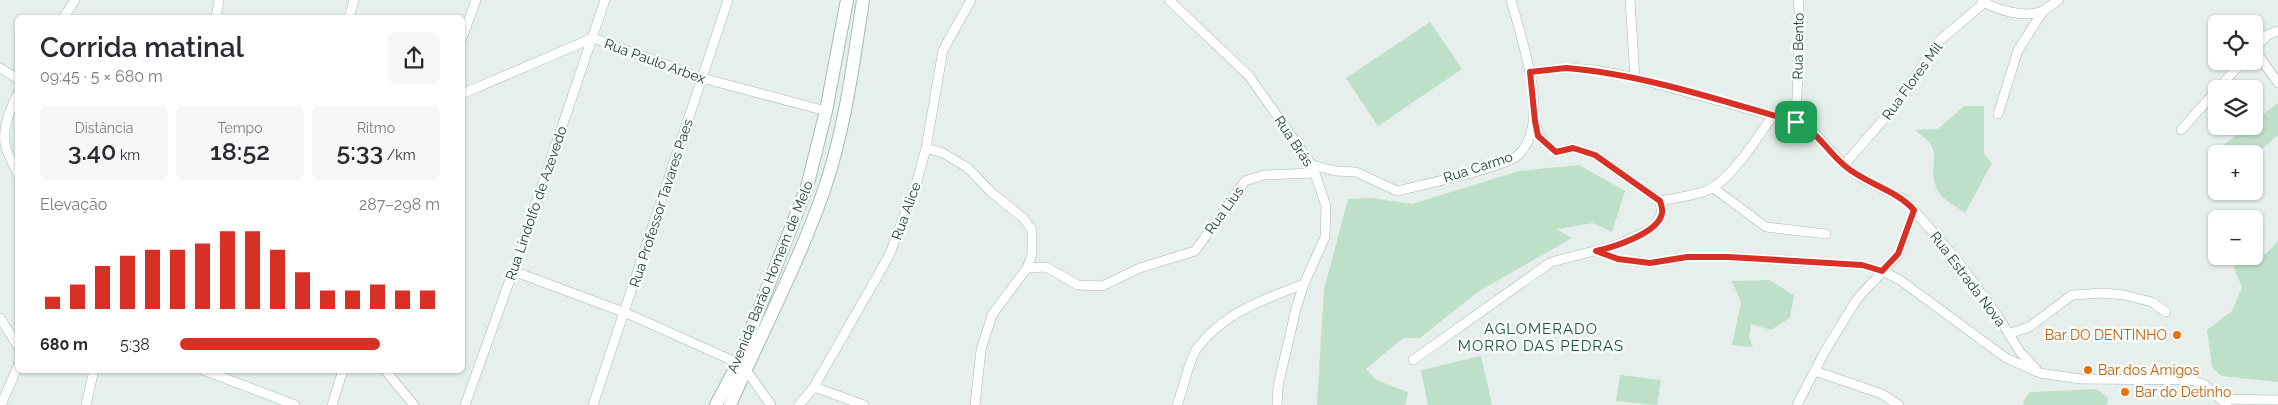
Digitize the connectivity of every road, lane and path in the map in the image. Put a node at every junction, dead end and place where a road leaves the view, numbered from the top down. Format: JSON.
{"nodes":[{"id":1,"x":75,"y":0,"type":"edge"},
{"id":2,"x":220,"y":0,"type":"edge"},
{"id":3,"x":354,"y":0,"type":"edge"},
{"id":4,"x":476,"y":0,"type":"edge"},
{"id":5,"x":605,"y":0,"type":"edge"},
{"id":6,"x":728,"y":0,"type":"edge"},
{"id":7,"x":847,"y":0,"type":"edge"},
{"id":8,"x":863,"y":0,"type":"edge"},
{"id":9,"x":971,"y":0,"type":"edge"},
{"id":10,"x":1169,"y":0,"type":"edge"},
{"id":11,"x":1511,"y":0,"type":"edge"},
{"id":12,"x":1630,"y":0,"type":"edge"},
{"id":13,"x":1798,"y":0,"type":"edge"},
{"id":14,"x":2059,"y":0,"type":"edge"},
{"id":15,"x":1984,"y":1,"type":"edge"},
{"id":16,"x":2043,"y":11,"type":"junction"},
{"id":17,"x":65,"y":15,"type":"edge"},
{"id":18,"x":217,"y":15,"type":"edge"},
{"id":19,"x":350,"y":15,"type":"edge"},
{"id":20,"x":465,"y":30,"type":"edge"},
{"id":21,"x":2278,"y":31,"type":"edge"},
{"id":22,"x":593,"y":38,"type":"junction"},
{"id":23,"x":2263,"y":39,"type":"edge"},
{"id":24,"x":2263,"y":62,"type":"edge"},
{"id":25,"x":0,"y":68,"type":"edge"},
{"id":26,"x":2235,"y":70,"type":"edge"},
{"id":27,"x":1530,"y":72,"type":"junction"},
{"id":28,"x":15,"y":78,"type":"edge"},
{"id":29,"x":702,"y":78,"type":"junction"},
{"id":30,"x":1635,"y":78,"type":"junction"},
{"id":31,"x":2226,"y":80,"type":"edge"},
{"id":32,"x":2278,"y":83,"type":"edge"},
{"id":33,"x":465,"y":93,"type":"edge"},
{"id":34,"x":15,"y":99,"type":"edge"},
{"id":35,"x":2208,"y":100,"type":"edge"},
{"id":36,"x":826,"y":112,"type":"junction"},
{"id":37,"x":1998,"y":114,"type":"dead end"},
{"id":38,"x":1773,"y":116,"type":"junction"},
{"id":39,"x":1535,"y":121,"type":"junction"},
{"id":40,"x":1796,"y":122,"type":"junction"},
{"id":41,"x":2181,"y":130,"type":"dead end"},
{"id":42,"x":926,"y":148,"type":"junction"},
{"id":43,"x":1844,"y":165,"type":"junction"},
{"id":44,"x":15,"y":167,"type":"edge"},
{"id":45,"x":1314,"y":169,"type":"junction"},
{"id":46,"x":1712,"y":188,"type":"junction"},
{"id":47,"x":1660,"y":201,"type":"junction"},
{"id":48,"x":1914,"y":210,"type":"junction"},
{"id":49,"x":1826,"y":234,"type":"dead end"},
{"id":50,"x":1596,"y":251,"type":"junction"},
{"id":51,"x":1027,"y":268,"type":"junction"},
{"id":52,"x":514,"y":270,"type":"junction"},
{"id":53,"x":1882,"y":271,"type":"junction"},
{"id":54,"x":1304,"y":284,"type":"junction"},
{"id":55,"x":2166,"y":312,"type":"dead end"},
{"id":56,"x":626,"y":313,"type":"junction"},
{"id":57,"x":0,"y":318,"type":"edge"},
{"id":58,"x":2009,"y":334,"type":"junction"},
{"id":59,"x":15,"y":341,"type":"edge"},
{"id":60,"x":1413,"y":360,"type":"dead end"},
{"id":61,"x":742,"y":366,"type":"junction"},
{"id":62,"x":1815,"y":371,"type":"junction"},
{"id":63,"x":15,"y":373,"type":"edge"},
{"id":64,"x":93,"y":373,"type":"edge"},
{"id":65,"x":342,"y":373,"type":"edge"},
{"id":66,"x":387,"y":373,"type":"edge"},
{"id":67,"x":2040,"y":373,"type":"junction"},
{"id":68,"x":227,"y":374,"type":"edge"},
{"id":69,"x":814,"y":387,"type":"junction"},
{"id":70,"x":2278,"y":400,"type":"edge"},
{"id":71,"x":2224,"y":402,"type":"edge"},
{"id":72,"x":1,"y":405,"type":"edge"},
{"id":73,"x":86,"y":405,"type":"edge"},
{"id":74,"x":295,"y":405,"type":"edge"},
{"id":75,"x":332,"y":405,"type":"edge"},
{"id":76,"x":414,"y":405,"type":"edge"},
{"id":77,"x":465,"y":405,"type":"edge"},
{"id":78,"x":594,"y":405,"type":"edge"},
{"id":79,"x":716,"y":405,"type":"edge"},
{"id":80,"x":730,"y":405,"type":"edge"},
{"id":81,"x":771,"y":405,"type":"edge"},
{"id":82,"x":799,"y":405,"type":"edge"},
{"id":83,"x":864,"y":405,"type":"edge"},
{"id":84,"x":975,"y":405,"type":"edge"},
{"id":85,"x":1177,"y":405,"type":"edge"},
{"id":86,"x":1277,"y":405,"type":"edge"},
{"id":87,"x":1797,"y":405,"type":"edge"},
{"id":88,"x":1899,"y":405,"type":"edge"}],
"edges":[{"from":1,"to":17,"type":"street"},
{"from":2,"to":18,"type":"street"},
{"from":3,"to":19,"type":"street"},
{"from":4,"to":20,"type":"street"},
{"from":5,"to":22,"type":"street","name":"Rua Lindolfo de Azevedo"},
{"from":6,"to":29,"type":"street","name":"Rua Professor Tavares Paes"},
{"from":7,"to":36,"type":"main road","name":"Avenida Barão Homem de Melo"},
{"from":8,"to":61,"type":"main road","name":"Avenida Barão Homem de Melo"},
{"from":9,"to":42,"type":"street","name":"Rua Alice"},
{"from":10,"to":45,"type":"street","name":"Rua Brás"},
{"from":11,"to":27,"type":"street","name":"Rua Carmo"},
{"from":12,"to":30,"type":"street"},
{"from":13,"to":40,"type":"street","name":"Rua Bento"},
{"from":14,"to":16,"type":"street"},
{"from":15,"to":16,"type":"street"},
{"from":15,"to":43,"type":"street","name":"Rua Flores Mil"},
{"from":16,"to":37,"type":"street"},
{"from":21,"to":23,"type":"street"},
{"from":22,"to":29,"type":"street","name":"Rua Paulo Arbex"},
{"from":22,"to":33,"type":"street","name":"Rua Paulo Arbex"},
{"from":22,"to":52,"type":"street","name":"Rua Lindolfo de Azevedo"},
{"from":24,"to":32,"type":"street"},
{"from":25,"to":28,"type":"street"},
{"from":26,"to":31,"type":"street"},
{"from":27,"to":30,"type":"street","name":"Rua Estrada Nova"},
{"from":27,"to":39,"type":"street","name":"Rua Carmo"},
{"from":29,"to":36,"type":"street","name":"Rua Paulo Arbex"},
{"from":29,"to":56,"type":"street","name":"Rua Professor Tavares Paes"},
{"from":30,"to":38,"type":"street","name":"Rua Estrada Nova"},
{"from":34,"to":44,"type":"street"},
{"from":35,"to":41,"type":"street"},
{"from":36,"to":61,"type":"main road","name":"Avenida Barão Homem de Melo"},
{"from":38,"to":40,"type":"street","name":"Rua Estrada Nova"},
{"from":38,"to":46,"type":"street"},
{"from":39,"to":45,"type":"street","name":"Rua Carmo"},
{"from":39,"to":47,"type":"street"},
{"from":40,"to":43,"type":"street","name":"Rua Estrada Nova"},
{"from":42,"to":51,"type":"street"},
{"from":42,"to":69,"type":"street","name":"Rua Alice"},
{"from":43,"to":48,"type":"street","name":"Rua Estrada Nova"},
{"from":45,"to":51,"type":"street","name":"Rua Lius"},
{"from":45,"to":54,"type":"street","name":"Rua Brás"},
{"from":46,"to":47,"type":"street"},
{"from":46,"to":49,"type":"street"},
{"from":47,"to":50,"type":"street"},
{"from":48,"to":53,"type":"street"},
{"from":48,"to":58,"type":"street","name":"Rua Estrada Nova"},
{"from":50,"to":53,"type":"street"},
{"from":50,"to":60,"type":"street"},
{"from":51,"to":84,"type":"street"},
{"from":52,"to":56,"type":"street"},
{"from":52,"to":77,"type":"street","name":"Rua Lindolfo de Azevedo"},
{"from":53,"to":62,"type":"street"},
{"from":53,"to":67,"type":"street"},
{"from":54,"to":85,"type":"street"},
{"from":54,"to":86,"type":"street","name":"Rua Brás"},
{"from":55,"to":58,"type":"street"},
{"from":56,"to":61,"type":"street"},
{"from":56,"to":78,"type":"street","name":"Rua Professor Tavares Paes"},
{"from":57,"to":59,"type":"street"},
{"from":58,"to":67,"type":"street","name":"Rua Estrada Nova"},
{"from":61,"to":79,"type":"main road","name":"Avenida Barão Homem de Melo"},
{"from":61,"to":80,"type":"main road"},
{"from":61,"to":81,"type":"street"},
{"from":62,"to":87,"type":"street"},
{"from":62,"to":88,"type":"street"},
{"from":63,"to":72,"type":"street"},
{"from":64,"to":73,"type":"street"},
{"from":65,"to":75,"type":"street"},
{"from":66,"to":76,"type":"street"},
{"from":67,"to":71,"type":"street"},
{"from":68,"to":74,"type":"street"},
{"from":69,"to":82,"type":"street","name":"Rua Alice"},
{"from":69,"to":83,"type":"street"},
{"from":70,"to":71,"type":"street"}]}
